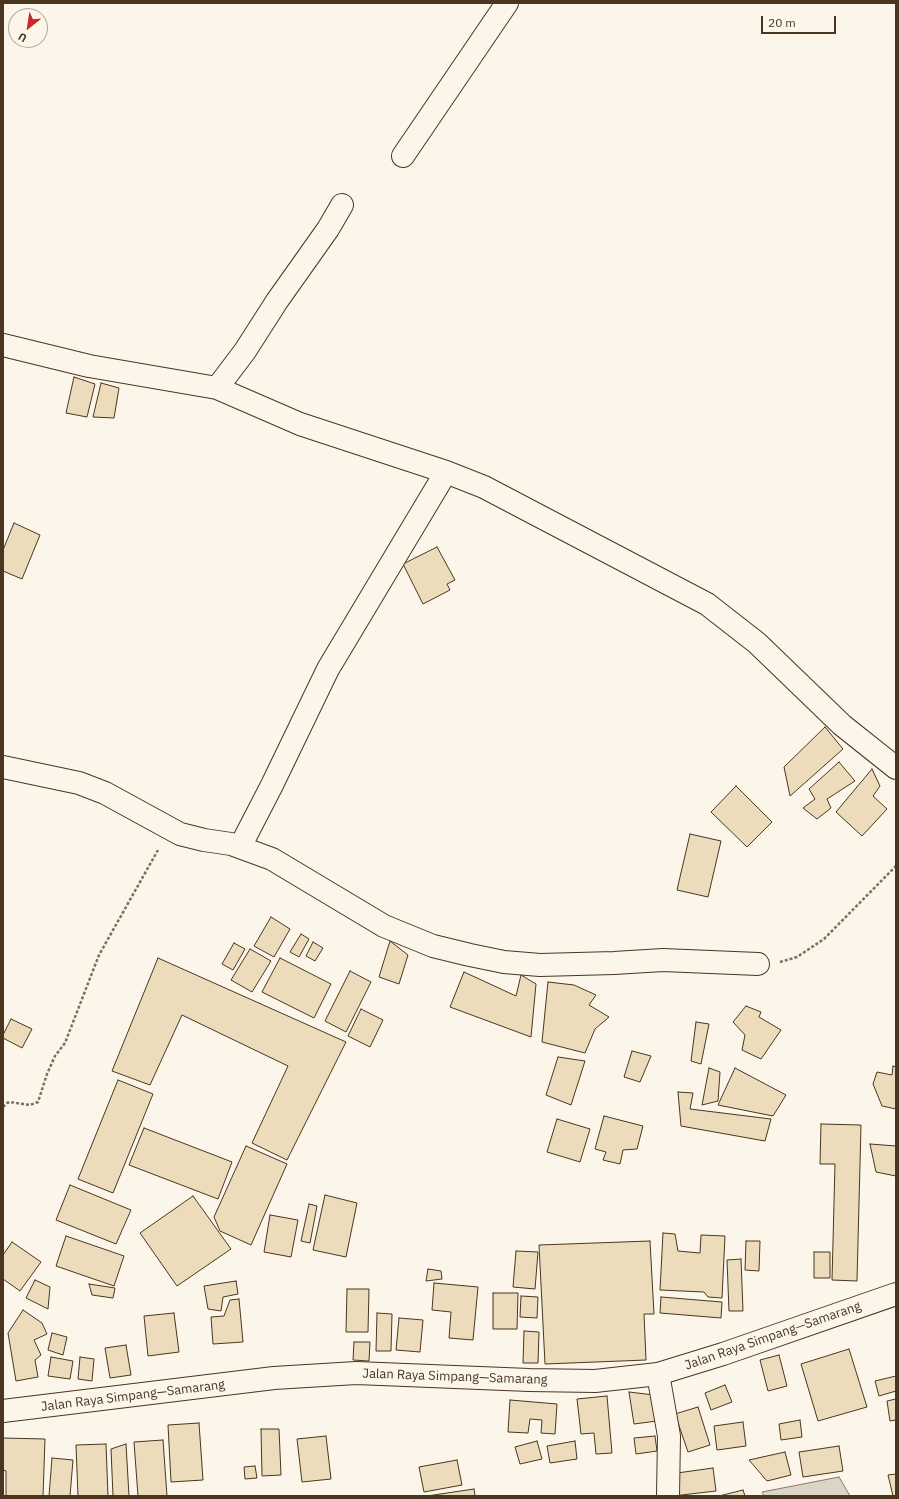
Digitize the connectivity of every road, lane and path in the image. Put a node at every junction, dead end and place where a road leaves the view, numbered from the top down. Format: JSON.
{"nodes":[{"id":1,"x":507,"y":3,"type":"edge"},
{"id":2,"x":403,"y":156,"type":"dead end"},
{"id":3,"x":342,"y":205,"type":"dead end"},
{"id":4,"x":3,"y":344,"type":"edge"},
{"id":5,"x":217,"y":388,"type":"junction"},
{"id":6,"x":446,"y":472,"type":"junction"},
{"id":7,"x":3,"y":767,"type":"edge"},
{"id":8,"x":896,"y":768,"type":"edge"},
{"id":9,"x":170,"y":828,"type":"junction"},
{"id":10,"x":240,"y":847,"type":"junction"},
{"id":11,"x":896,"y":866,"type":"edge"},
{"id":12,"x":758,"y":964,"type":"joint"},
{"id":13,"x":3,"y":1107,"type":"edge"},
{"id":14,"x":896,"y":1294,"type":"edge"},
{"id":15,"x":658,"y":1374,"type":"junction"},
{"id":16,"x":3,"y":1411,"type":"edge"},
{"id":17,"x":668,"y":1496,"type":"edge"}],
"edges":[{"from":1,"to":2,"type":"street"},
{"from":3,"to":5,"type":"street"},
{"from":4,"to":5,"type":"street"},
{"from":5,"to":6,"type":"street"},
{"from":6,"to":8,"type":"street"},
{"from":6,"to":10,"type":"street"},
{"from":7,"to":9,"type":"street"},
{"from":9,"to":10,"type":"street"},
{"from":9,"to":13,"type":"path"},
{"from":10,"to":12,"type":"street"},
{"from":11,"to":12,"type":"path"},
{"from":14,"to":15,"type":"street","name":"Jalan Raya Simpang—Samarang"},
{"from":15,"to":16,"type":"street","name":"Jalan Raya Simpang—Samarang"},
{"from":15,"to":17,"type":"street"}]}
